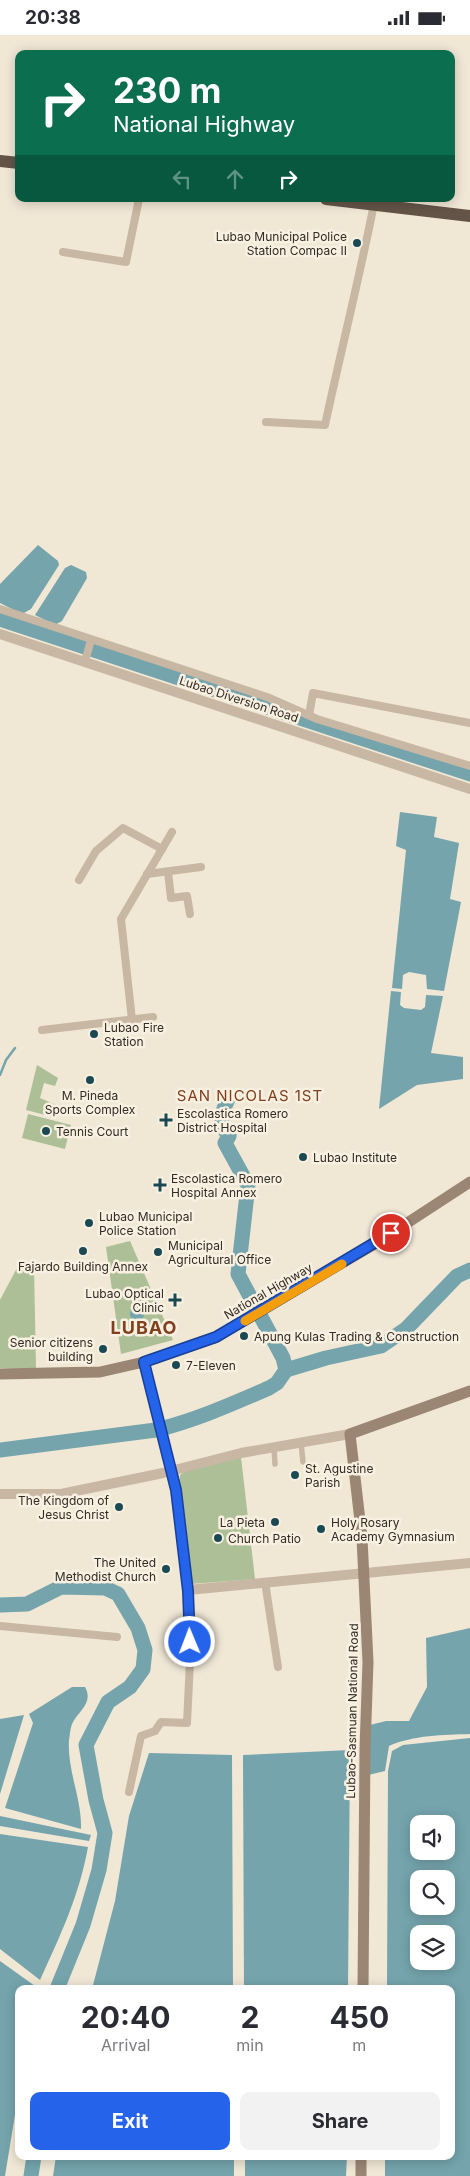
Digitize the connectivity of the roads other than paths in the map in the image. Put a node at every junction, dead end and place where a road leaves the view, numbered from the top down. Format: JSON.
{"nodes":[{"id":1,"x":0,"y":161,"type":"edge"},
{"id":2,"x":15,"y":163,"type":"edge"},
{"id":3,"x":138,"y":202,"type":"edge"},
{"id":4,"x":355,"y":202,"type":"edge"},
{"id":5,"x":374,"y":204,"type":"junction"},
{"id":6,"x":470,"y":216,"type":"edge"},
{"id":7,"x":62,"y":252,"type":"dead end"},
{"id":8,"x":266,"y":422,"type":"dead end"},
{"id":9,"x":0,"y":609,"type":"edge"},
{"id":10,"x":0,"y":634,"type":"edge"},
{"id":11,"x":90,"y":642,"type":"junction"},
{"id":12,"x":85,"y":659,"type":"junction"},
{"id":13,"x":309,"y":715,"type":"junction"},
{"id":14,"x":470,"y":723,"type":"edge"},
{"id":15,"x":470,"y":766,"type":"edge"},
{"id":16,"x":470,"y":789,"type":"edge"},
{"id":17,"x":172,"y":832,"type":"dead end"},
{"id":18,"x":162,"y":849,"type":"junction"},
{"id":19,"x":201,"y":867,"type":"dead end"},
{"id":20,"x":168,"y":872,"type":"junction"},
{"id":21,"x":147,"y":874,"type":"junction"},
{"id":22,"x":79,"y":880,"type":"dead end"},
{"id":23,"x":190,"y":914,"type":"dead end"},
{"id":24,"x":153,"y":1017,"type":"dead end"},
{"id":25,"x":132,"y":1020,"type":"junction"},
{"id":26,"x":42,"y":1030,"type":"dead end"},
{"id":27,"x":470,"y":1182,"type":"edge"},
{"id":28,"x":144,"y":1362,"type":"junction"},
{"id":29,"x":0,"y":1373,"type":"edge"},
{"id":30,"x":470,"y":1391,"type":"edge"},
{"id":31,"x":350,"y":1434,"type":"junction"},
{"id":32,"x":301,"y":1443,"type":"junction"},
{"id":33,"x":274,"y":1447,"type":"junction"},
{"id":34,"x":303,"y":1462,"type":"dead end"},
{"id":35,"x":275,"y":1464,"type":"dead end"},
{"id":36,"x":172,"y":1469,"type":"junction"},
{"id":37,"x":0,"y":1494,"type":"edge"},
{"id":38,"x":470,"y":1563,"type":"edge"},
{"id":39,"x":364,"y":1574,"type":"junction"},
{"id":40,"x":265,"y":1582,"type":"junction"},
{"id":41,"x":188,"y":1591,"type":"junction"},
{"id":42,"x":0,"y":1627,"type":"edge"},
{"id":43,"x":117,"y":1637,"type":"dead end"},
{"id":44,"x":278,"y":1667,"type":"dead end"},
{"id":45,"x":129,"y":1791,"type":"dead end"},
{"id":46,"x":363,"y":1985,"type":"edge"},
{"id":47,"x":361,"y":2160,"type":"edge"},
{"id":48,"x":361,"y":2176,"type":"edge"}],
"edges":[{"from":1,"to":2,"type":"highway"},
{"from":3,"to":7,"type":"street"},
{"from":4,"to":5,"type":"highway"},
{"from":5,"to":6,"type":"highway"},
{"from":5,"to":8,"type":"street"},
{"from":9,"to":11,"type":"street"},
{"from":10,"to":12,"type":"street","name":"Lubao Diversion Road"},
{"from":11,"to":12,"type":"street"},
{"from":11,"to":13,"type":"street"},
{"from":12,"to":16,"type":"street","name":"Lubao Diversion Road"},
{"from":13,"to":14,"type":"street"},
{"from":13,"to":15,"type":"street"},
{"from":17,"to":18,"type":"street"},
{"from":18,"to":21,"type":"street"},
{"from":18,"to":22,"type":"street"},
{"from":19,"to":20,"type":"street"},
{"from":20,"to":21,"type":"street"},
{"from":20,"to":23,"type":"street"},
{"from":21,"to":25,"type":"street"},
{"from":24,"to":25,"type":"street"},
{"from":25,"to":26,"type":"street"},
{"from":27,"to":28,"type":"main road","name":"National Highway"},
{"from":28,"to":29,"type":"main road","name":"National Highway"},
{"from":28,"to":36,"type":"street"},
{"from":30,"to":31,"type":"main road"},
{"from":31,"to":32,"type":"street"},
{"from":31,"to":39,"type":"main road","name":"Lubao-Sasmuan National Road"},
{"from":32,"to":33,"type":"street"},
{"from":32,"to":34,"type":"street"},
{"from":33,"to":35,"type":"street"},
{"from":33,"to":36,"type":"street"},
{"from":36,"to":37,"type":"street"},
{"from":36,"to":41,"type":"street"},
{"from":38,"to":39,"type":"street"},
{"from":39,"to":40,"type":"street"},
{"from":39,"to":46,"type":"main road","name":"Lubao-Sasmuan National Road"},
{"from":40,"to":41,"type":"street"},
{"from":40,"to":44,"type":"street"},
{"from":41,"to":45,"type":"street"},
{"from":42,"to":43,"type":"street"},
{"from":47,"to":48,"type":"main road"}]}
